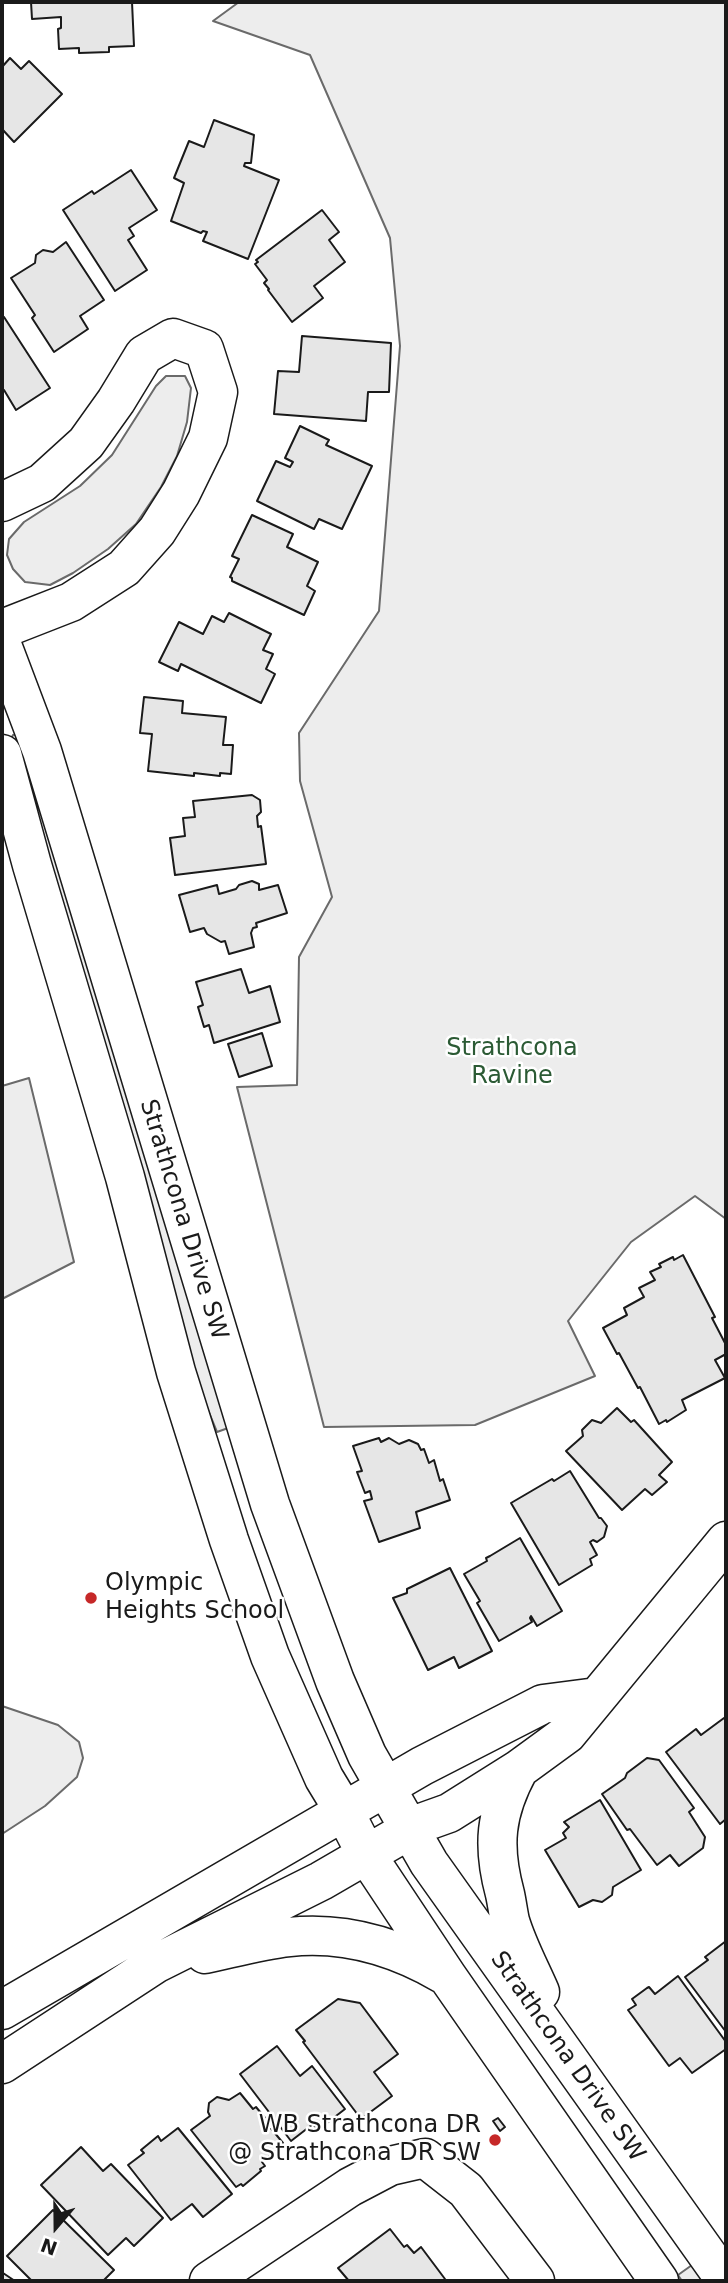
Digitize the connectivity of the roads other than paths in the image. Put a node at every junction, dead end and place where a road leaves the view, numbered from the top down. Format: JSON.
{"nodes":[{"id":1,"x":2,"y":502,"type":"edge"},
{"id":2,"x":2,"y":629,"type":"edge"},
{"id":3,"x":2,"y":645,"type":"edge"},
{"id":4,"x":2,"y":754,"type":"edge"},
{"id":5,"x":17,"y":869,"type":"edge"},
{"id":6,"x":726,"y":1541,"type":"edge"},
{"id":7,"x":597,"y":1697,"type":"junction"},
{"id":8,"x":519,"y":1769,"type":"junction"},
{"id":9,"x":384,"y":1788,"type":"junction"},
{"id":10,"x":344,"y":1811,"type":"junction"},
{"id":11,"x":410,"y":1831,"type":"junction"},
{"id":12,"x":366,"y":1854,"type":"junction"},
{"id":13,"x":155,"y":1964,"type":"junction"},
{"id":14,"x":447,"y":1976,"type":"junction"},
{"id":15,"x":2,"y":2010,"type":"edge"},
{"id":16,"x":2,"y":2064,"type":"edge"},
{"id":17,"x":607,"y":2113,"type":"junction"},
{"id":18,"x":209,"y":2281,"type":"edge"},
{"id":19,"x":535,"y":2281,"type":"edge"},
{"id":20,"x":659,"y":2281,"type":"edge"},
{"id":21,"x":726,"y":2281,"type":"edge"}],
"edges":[{"from":1,"to":2,"type":"street"},
{"from":3,"to":9,"type":"street","name":"Strathcona Drive SW"},
{"from":4,"to":5,"type":"street","name":"Strathcona Drive SW"},
{"from":5,"to":10,"type":"street","name":"Strathcona Drive SW"},
{"from":6,"to":7,"type":"street"},
{"from":7,"to":8,"type":"street"},
{"from":7,"to":9,"type":"street"},
{"from":8,"to":11,"type":"street"},
{"from":8,"to":17,"type":"street"},
{"from":9,"to":10,"type":"street"},
{"from":9,"to":11,"type":"street","name":"Strathcona Drive SW"},
{"from":10,"to":12,"type":"street","name":"Strathcona Drive SW"},
{"from":10,"to":15,"type":"street"},
{"from":11,"to":12,"type":"street"},
{"from":11,"to":17,"type":"street","name":"Strathcona Drive SW"},
{"from":12,"to":13,"type":"street"},
{"from":12,"to":14,"type":"street","name":"Strathcona Drive SW"},
{"from":13,"to":14,"type":"street"},
{"from":13,"to":16,"type":"street"},
{"from":14,"to":20,"type":"street","name":"Strathcona Drive SW"},
{"from":17,"to":21,"type":"street","name":"Strathcona Drive SW"},
{"from":18,"to":19,"type":"street"}]}
